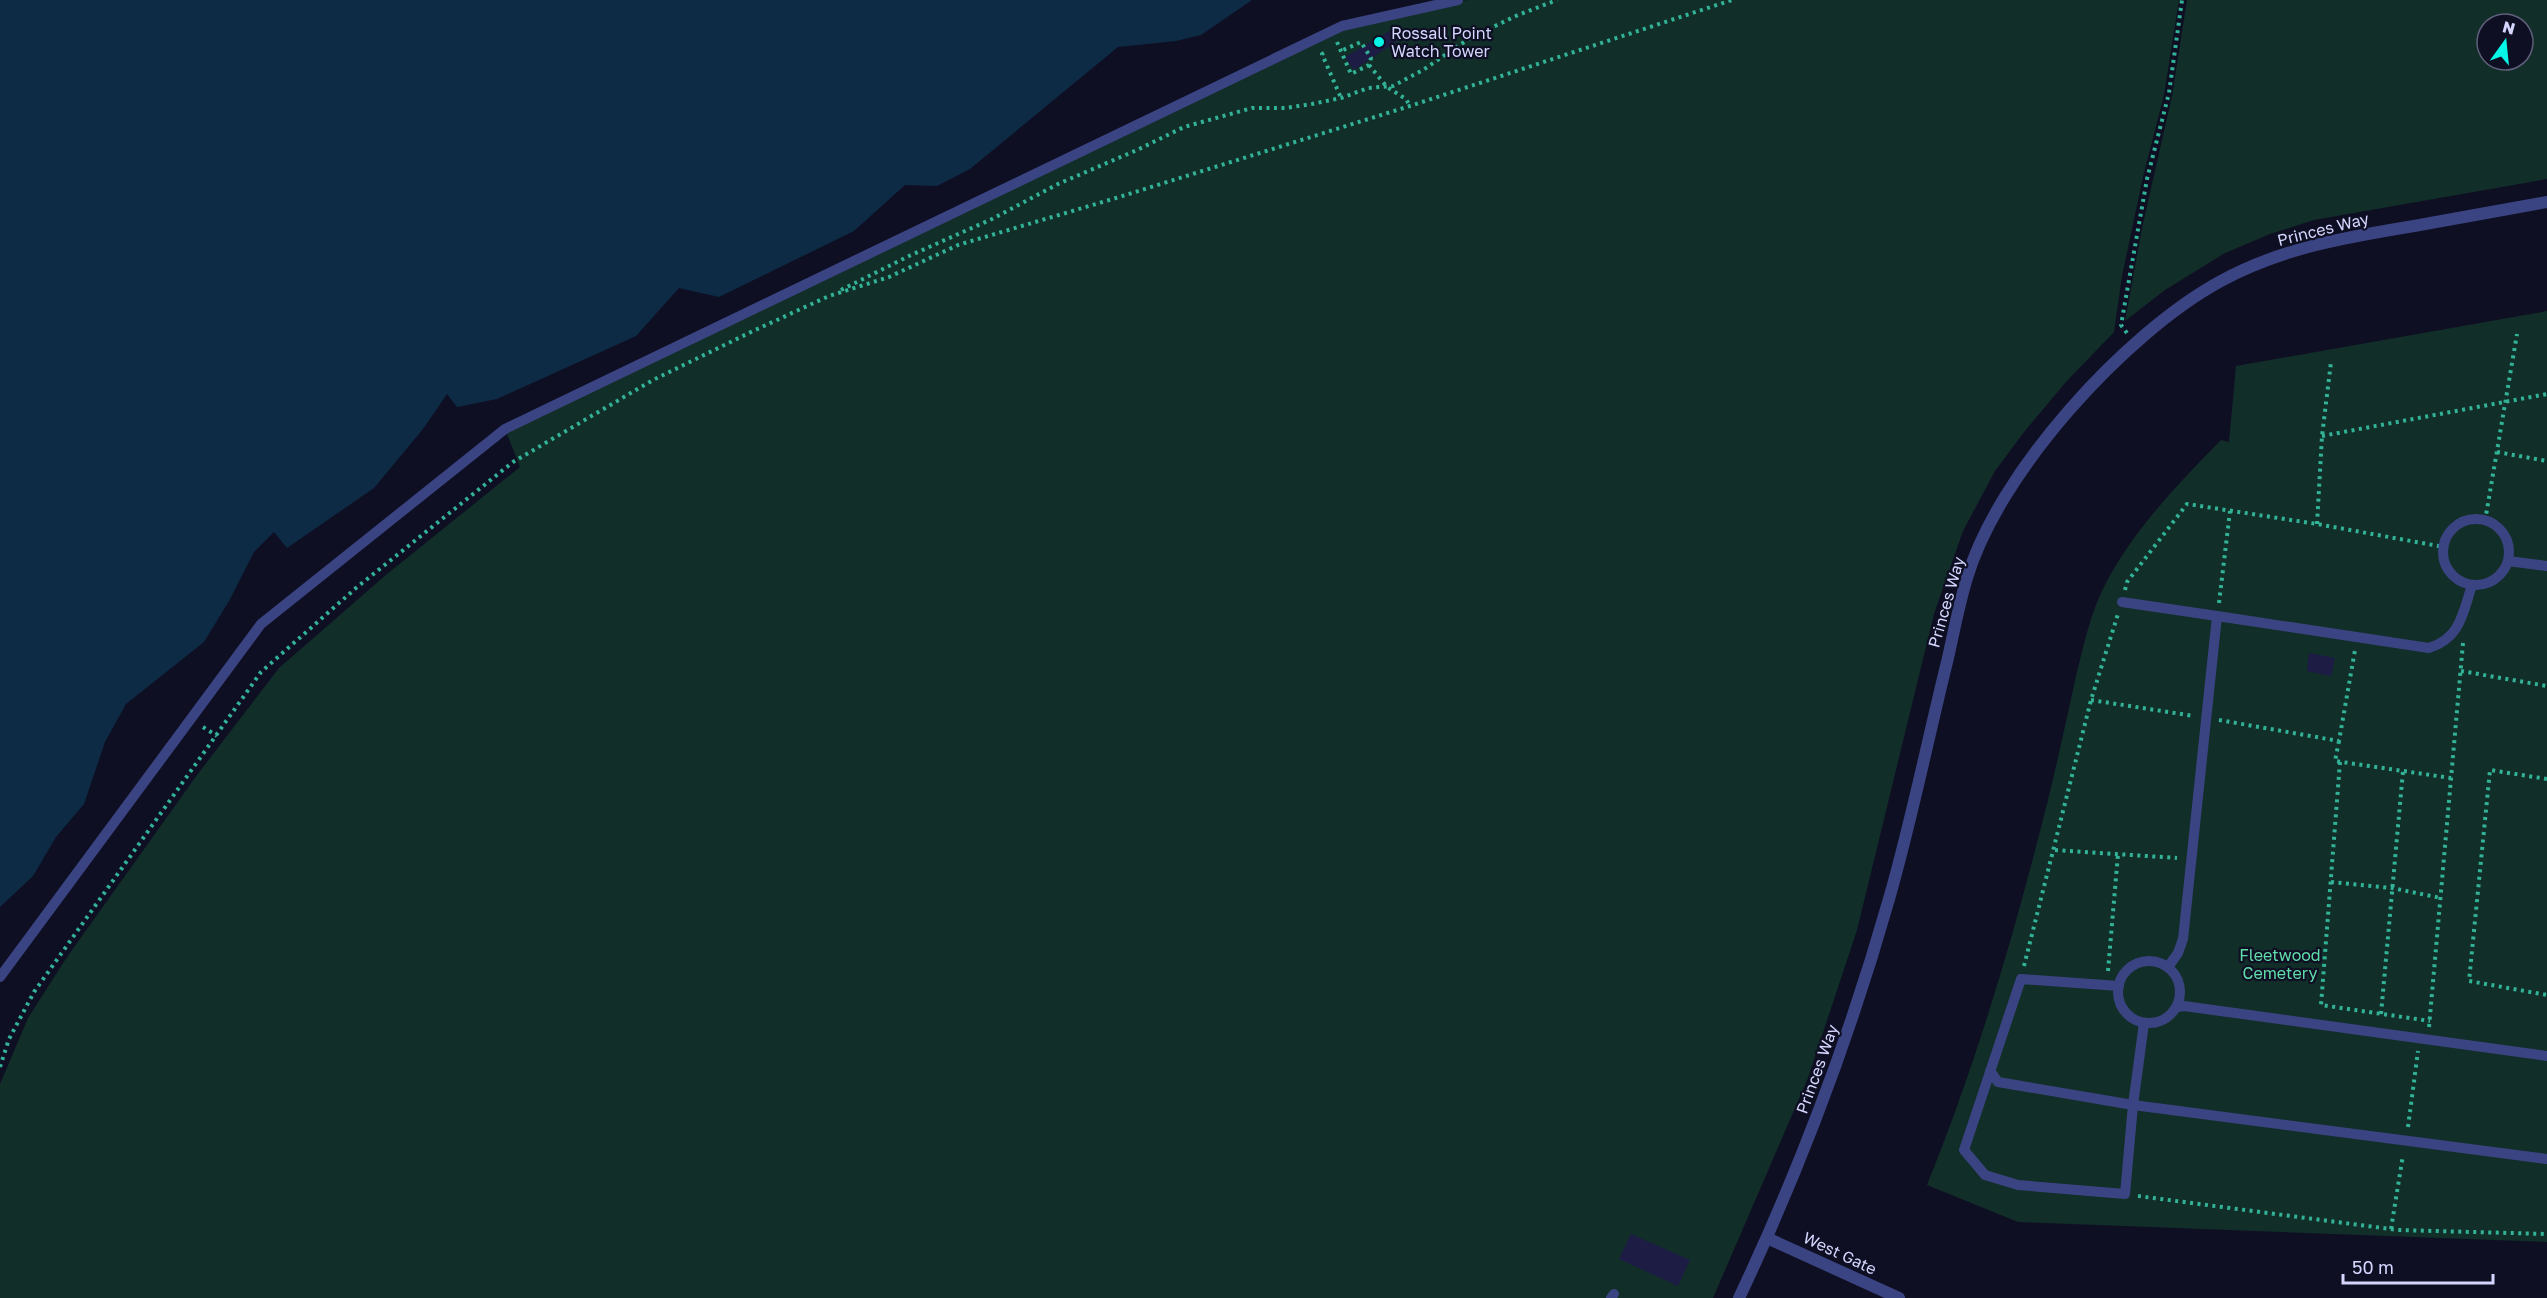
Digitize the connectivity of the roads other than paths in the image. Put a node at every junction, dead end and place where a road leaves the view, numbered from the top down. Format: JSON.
{"nodes":[{"id":1,"x":1458,"y":0,"type":"edge"},
{"id":2,"x":2547,"y":202,"type":"edge"},
{"id":3,"x":2508,"y":561,"type":"junction"},
{"id":4,"x":2547,"y":566,"type":"edge"},
{"id":5,"x":2472,"y":585,"type":"junction"},
{"id":6,"x":2122,"y":603,"type":"road end"},
{"id":7,"x":2217,"y":616,"type":"junction"},
{"id":8,"x":2168,"y":968,"type":"junction"},
{"id":9,"x":0,"y":977,"type":"edge"},
{"id":10,"x":2119,"y":986,"type":"junction"},
{"id":11,"x":2176,"y":1007,"type":"junction"},
{"id":12,"x":2144,"y":1023,"type":"junction"},
{"id":13,"x":2547,"y":1056,"type":"edge"},
{"id":14,"x":1990,"y":1071,"type":"junction"},
{"id":15,"x":2133,"y":1105,"type":"junction"},
{"id":16,"x":2547,"y":1159,"type":"edge"},
{"id":17,"x":1767,"y":1238,"type":"junction"},
{"id":18,"x":1739,"y":1298,"type":"edge"},
{"id":19,"x":1899,"y":1298,"type":"edge"}],
"edges":[{"from":1,"to":9,"type":"lane"},
{"from":2,"to":17,"type":"street","name":"Princes Way"},
{"from":3,"to":4,"type":"lane"},
{"from":3,"to":5,"type":"lane"},
{"from":3,"to":5,"type":"lane"},
{"from":5,"to":7,"type":"lane"},
{"from":6,"to":7,"type":"lane"},
{"from":7,"to":8,"type":"lane"},
{"from":8,"to":10,"type":"lane"},
{"from":8,"to":11,"type":"lane"},
{"from":10,"to":12,"type":"lane"},
{"from":10,"to":14,"type":"lane"},
{"from":11,"to":12,"type":"lane"},
{"from":11,"to":13,"type":"lane"},
{"from":12,"to":15,"type":"lane"},
{"from":14,"to":15,"type":"lane"},
{"from":14,"to":15,"type":"lane"},
{"from":15,"to":16,"type":"lane"},
{"from":17,"to":18,"type":"street","name":"Princes Way"},
{"from":17,"to":19,"type":"street","name":"West Gate"}]}
